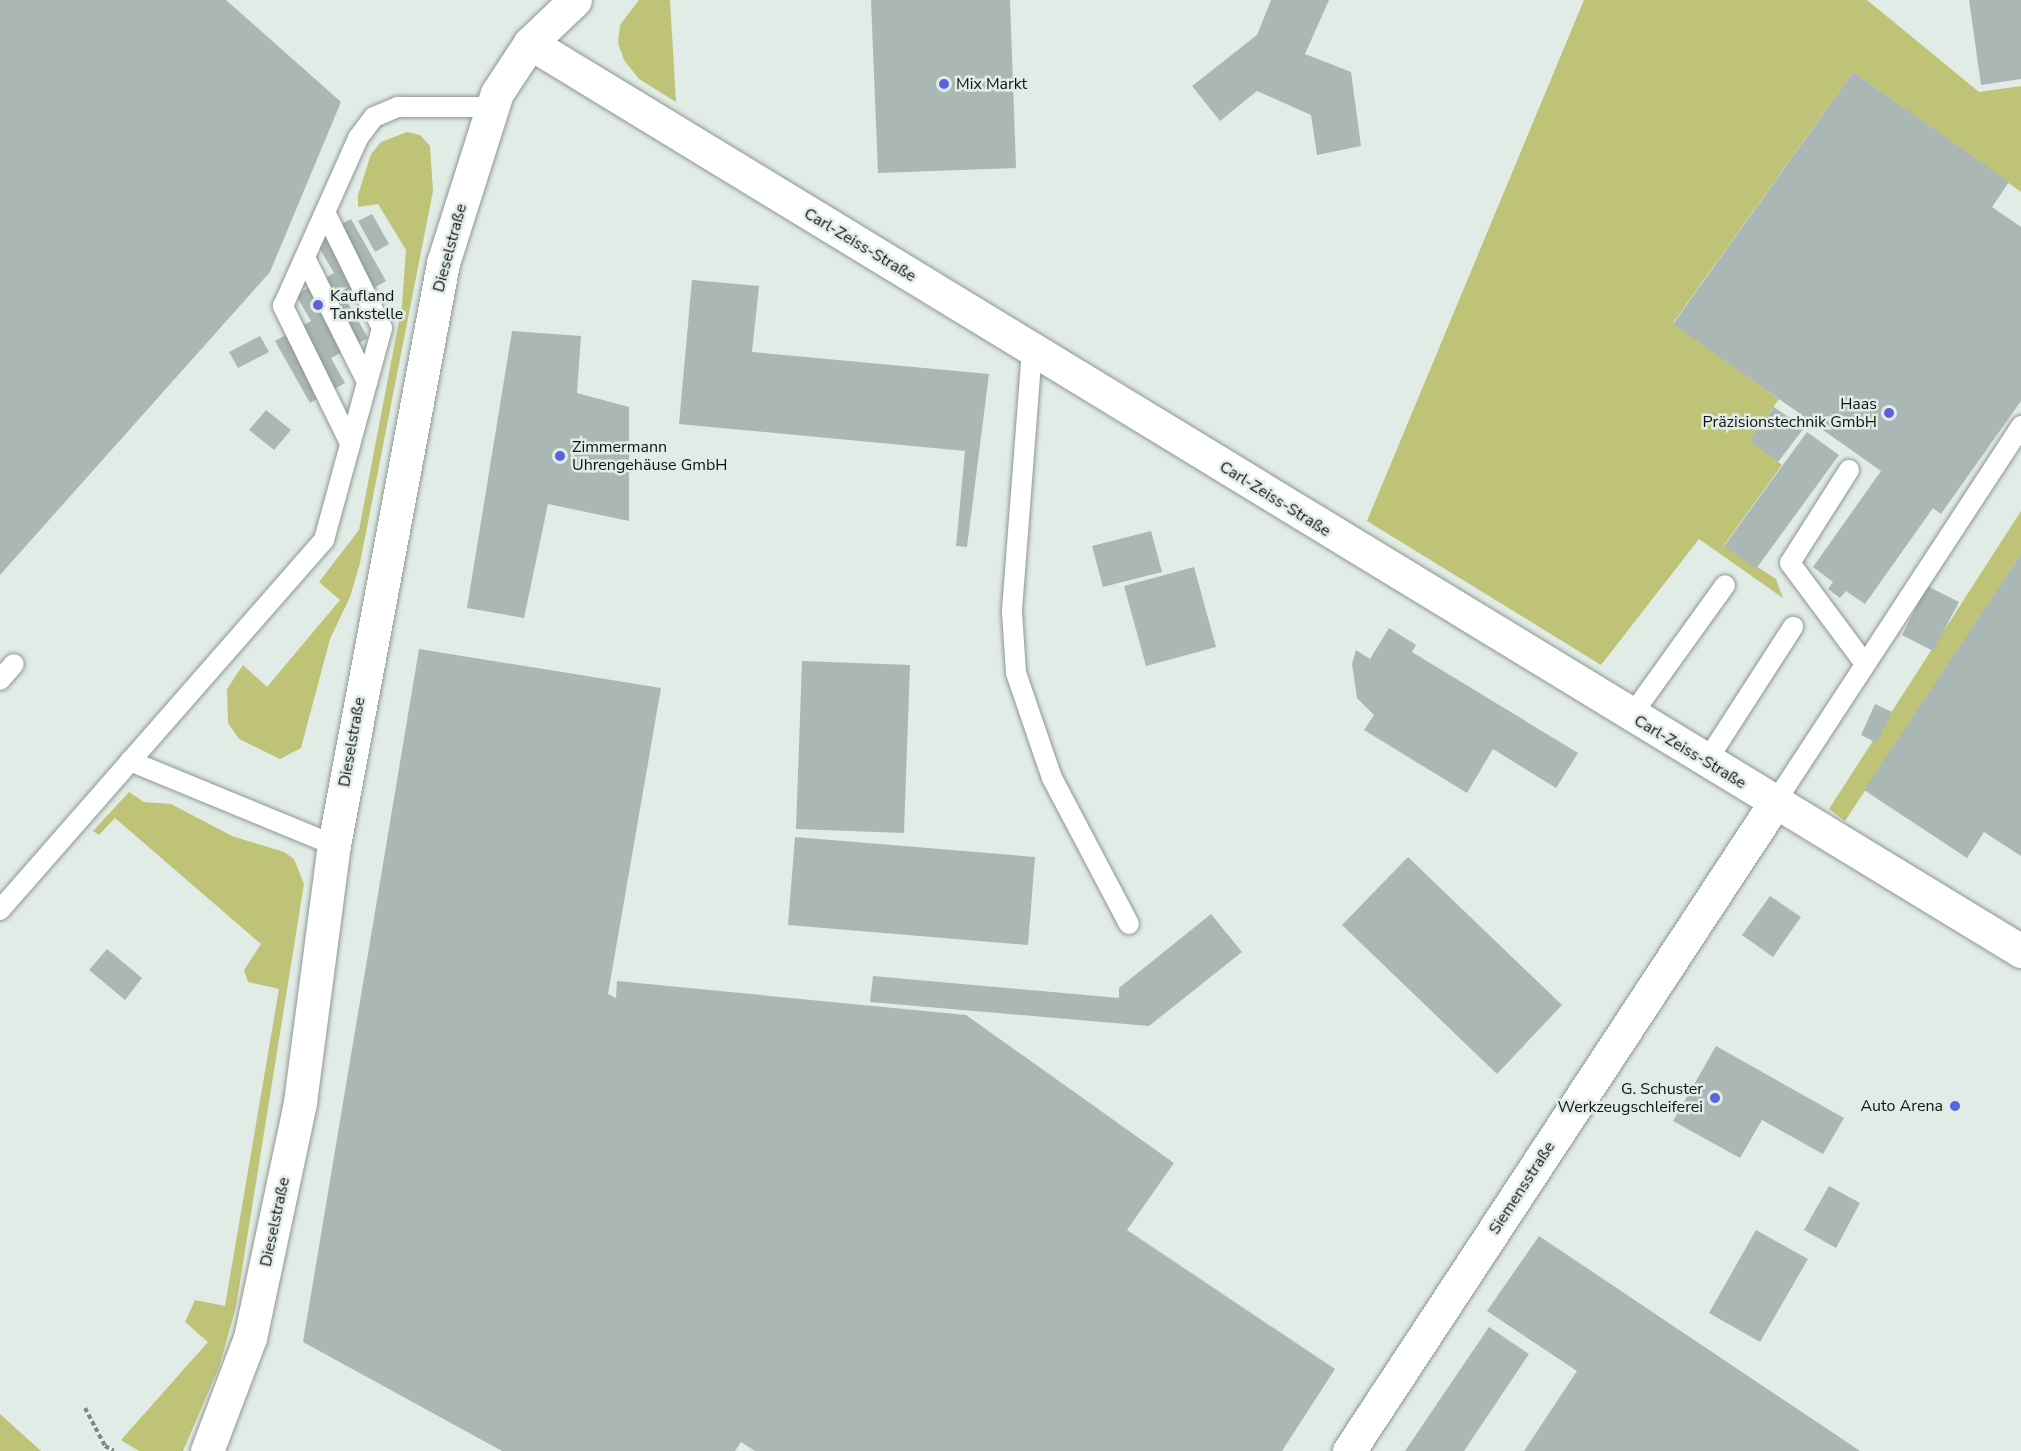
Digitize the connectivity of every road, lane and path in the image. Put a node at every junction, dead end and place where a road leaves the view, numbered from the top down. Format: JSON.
{"nodes":[{"id":1,"x":575,"y":0,"type":"edge"},
{"id":2,"x":530,"y":43,"type":"junction"},
{"id":3,"x":493,"y":107,"type":"junction"},
{"id":4,"x":325,"y":212,"type":"junction"},
{"id":5,"x":305,"y":258,"type":"junction"},
{"id":6,"x":1032,"y":350,"type":"junction"},
{"id":7,"x":367,"y":382,"type":"junction"},
{"id":8,"x":2021,"y":426,"type":"edge"},
{"id":9,"x":350,"y":443,"type":"junction"},
{"id":10,"x":1849,"y":470,"type":"dead end"},
{"id":11,"x":1725,"y":585,"type":"dead end"},
{"id":12,"x":1793,"y":627,"type":"dead end"},
{"id":13,"x":15,"y":664,"type":"dead end"},
{"id":14,"x":1865,"y":664,"type":"junction"},
{"id":15,"x":0,"y":680,"type":"edge"},
{"id":16,"x":1631,"y":716,"type":"junction"},
{"id":17,"x":130,"y":761,"type":"junction"},
{"id":18,"x":1706,"y":762,"type":"junction"},
{"id":19,"x":1774,"y":804,"type":"junction"},
{"id":20,"x":334,"y":845,"type":"junction"},
{"id":21,"x":0,"y":910,"type":"edge"},
{"id":22,"x":1129,"y":924,"type":"dead end"},
{"id":23,"x":2021,"y":951,"type":"edge"},
{"id":24,"x":85,"y":1408,"type":"dead end"},
{"id":25,"x":114,"y":1451,"type":"edge"},
{"id":26,"x":207,"y":1451,"type":"edge"},
{"id":27,"x":1349,"y":1451,"type":"edge"}],
"edges":[{"from":1,"to":2,"type":"street","name":"Dieselstraße"},
{"from":2,"to":3,"type":"street","name":"Dieselstraße"},
{"from":2,"to":6,"type":"street","name":"Carl-Zeiss-Straße"},
{"from":3,"to":4,"type":"lane"},
{"from":3,"to":20,"type":"street","name":"Dieselstraße"},
{"from":4,"to":5,"type":"lane"},
{"from":4,"to":7,"type":"lane"},
{"from":5,"to":7,"type":"lane"},
{"from":5,"to":9,"type":"lane"},
{"from":6,"to":16,"type":"street","name":"Carl-Zeiss-Straße"},
{"from":6,"to":22,"type":"lane"},
{"from":7,"to":9,"type":"lane"},
{"from":8,"to":14,"type":"lane"},
{"from":9,"to":17,"type":"lane"},
{"from":10,"to":14,"type":"lane"},
{"from":11,"to":16,"type":"lane"},
{"from":12,"to":18,"type":"lane"},
{"from":13,"to":15,"type":"lane"},
{"from":14,"to":19,"type":"lane"},
{"from":16,"to":18,"type":"street","name":"Carl-Zeiss-Straße"},
{"from":17,"to":20,"type":"lane"},
{"from":17,"to":21,"type":"lane"},
{"from":18,"to":19,"type":"street","name":"Carl-Zeiss-Straße"},
{"from":19,"to":23,"type":"street","name":"Carl-Zeiss-Straße"},
{"from":19,"to":27,"type":"street","name":"Siemensstraße"},
{"from":20,"to":26,"type":"street","name":"Dieselstraße"},
{"from":24,"to":25,"type":"path"}]}
